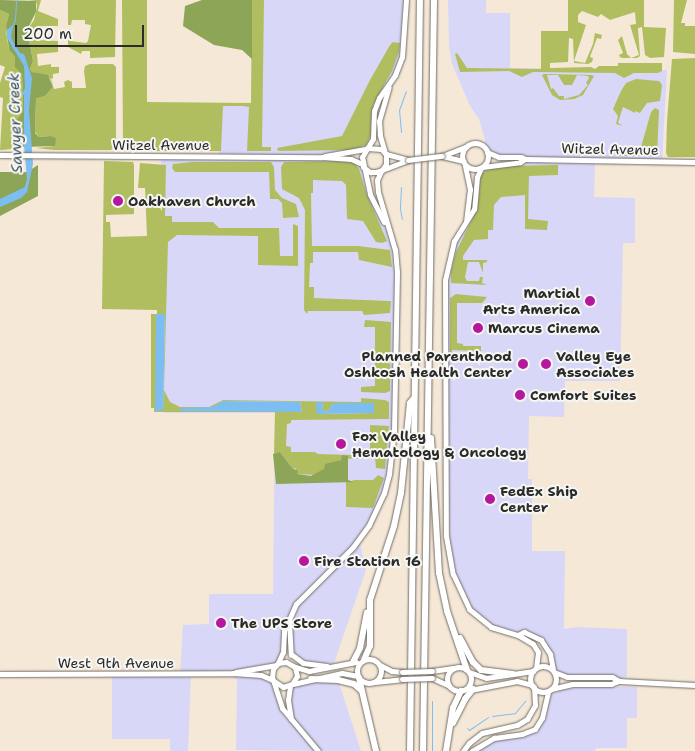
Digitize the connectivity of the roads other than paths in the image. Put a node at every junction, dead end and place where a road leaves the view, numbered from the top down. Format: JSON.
{"nodes":[{"id":1,"x":406,"y":0,"type":"edge"},
{"id":2,"x":420,"y":0,"type":"edge"},
{"id":3,"x":434,"y":0,"type":"edge"},
{"id":4,"x":390,"y":84,"type":"junction"},
{"id":5,"x":466,"y":147,"type":"junction"},
{"id":6,"x":367,"y":148,"type":"junction"},
{"id":7,"x":487,"y":152,"type":"junction"},
{"id":8,"x":385,"y":153,"type":"junction"},
{"id":9,"x":0,"y":155,"type":"edge"},
{"id":10,"x":442,"y":156,"type":"junction"},
{"id":11,"x":322,"y":157,"type":"junction"},
{"id":12,"x":525,"y":159,"type":"junction"},
{"id":13,"x":408,"y":160,"type":"junction"},
{"id":14,"x":463,"y":162,"type":"junction"},
{"id":15,"x":695,"y":162,"type":"edge"},
{"id":16,"x":362,"y":165,"type":"junction"},
{"id":17,"x":482,"y":168,"type":"junction"},
{"id":18,"x":381,"y":170,"type":"junction"},
{"id":19,"x":466,"y":221,"type":"junction"},
{"id":20,"x":387,"y":226,"type":"junction"},
{"id":21,"x":414,"y":396,"type":"junction"},
{"id":22,"x":428,"y":421,"type":"junction"},
{"id":23,"x":370,"y":600,"type":"junction"},
{"id":24,"x":289,"y":621,"type":"junction"},
{"id":25,"x":451,"y":622,"type":"junction"},
{"id":26,"x":518,"y":635,"type":"junction"},
{"id":27,"x":291,"y":654,"type":"junction"},
{"id":28,"x":363,"y":661,"type":"junction"},
{"id":29,"x":352,"y":662,"type":"junction"},
{"id":30,"x":277,"y":664,"type":"junction"},
{"id":31,"x":380,"y":665,"type":"junction"},
{"id":32,"x":294,"y":666,"type":"junction"},
{"id":33,"x":333,"y":666,"type":"junction"},
{"id":34,"x":453,"y":668,"type":"junction"},
{"id":35,"x":535,"y":669,"type":"junction"},
{"id":36,"x":468,"y":671,"type":"junction"},
{"id":37,"x":554,"y":671,"type":"junction"},
{"id":38,"x":233,"y":673,"type":"junction"},
{"id":39,"x":0,"y":674,"type":"edge"},
{"id":40,"x":513,"y":674,"type":"junction"},
{"id":41,"x":358,"y":677,"type":"junction"},
{"id":42,"x":310,"y":678,"type":"junction"},
{"id":43,"x":273,"y":681,"type":"junction"},
{"id":44,"x":619,"y":681,"type":"junction"},
{"id":45,"x":375,"y":682,"type":"junction"},
{"id":46,"x":291,"y":685,"type":"junction"},
{"id":47,"x":695,"y":685,"type":"edge"},
{"id":48,"x":448,"y":686,"type":"junction"},
{"id":49,"x":533,"y":686,"type":"junction"},
{"id":50,"x":473,"y":689,"type":"junction"},
{"id":51,"x":361,"y":690,"type":"junction"},
{"id":52,"x":549,"y":690,"type":"junction"},
{"id":53,"x":463,"y":691,"type":"junction"},
{"id":54,"x":292,"y":720,"type":"junction"},
{"id":55,"x":450,"y":731,"type":"junction"},
{"id":56,"x":318,"y":751,"type":"edge"},
{"id":57,"x":376,"y":751,"type":"edge"},
{"id":58,"x":410,"y":751,"type":"edge"},
{"id":59,"x":423,"y":751,"type":"edge"},
{"id":60,"x":446,"y":751,"type":"edge"},
{"id":61,"x":463,"y":751,"type":"edge"},
{"id":62,"x":472,"y":751,"type":"edge"}],
"edges":[{"from":1,"to":4,"type":"main road"},
{"from":2,"to":21,"type":"highway"},
{"from":3,"to":22,"type":"highway"},
{"from":4,"to":6,"type":"main road"},
{"from":4,"to":8,"type":"main road"},
{"from":5,"to":7,"type":"main road"},
{"from":5,"to":10,"type":"main road"},
{"from":5,"to":14,"type":"main road"},
{"from":6,"to":8,"type":"main road"},
{"from":6,"to":11,"type":"main road","name":"Witzel Avenue"},
{"from":6,"to":16,"type":"main road"},
{"from":7,"to":12,"type":"main road","name":"Witzel Avenue"},
{"from":7,"to":17,"type":"main road"},
{"from":8,"to":13,"type":"main road"},
{"from":8,"to":18,"type":"main road"},
{"from":9,"to":11,"type":"main road","name":"Witzel Avenue"},
{"from":10,"to":13,"type":"main road","bridge":true},
{"from":10,"to":14,"type":"main road"},
{"from":11,"to":16,"type":"main road","name":"Witzel Avenue"},
{"from":12,"to":15,"type":"main road","name":"Witzel Avenue"},
{"from":12,"to":17,"type":"main road","name":"Witzel Avenue"},
{"from":13,"to":18,"type":"main road"},
{"from":14,"to":17,"type":"main road"},
{"from":14,"to":19,"type":"main road"},
{"from":16,"to":18,"type":"main road"},
{"from":16,"to":20,"type":"main road"},
{"from":17,"to":19,"type":"main road"},
{"from":18,"to":20,"type":"main road"},
{"from":19,"to":26,"type":"main road"},
{"from":20,"to":24,"type":"main road"},
{"from":21,"to":23,"type":"highway"},
{"from":21,"to":58,"type":"highway"},
{"from":22,"to":25,"type":"highway"},
{"from":22,"to":59,"type":"highway"},
{"from":23,"to":28,"type":"highway"},
{"from":23,"to":29,"type":"highway"},
{"from":24,"to":27,"type":"main road"},
{"from":24,"to":30,"type":"main road"},
{"from":25,"to":36,"type":"highway"},
{"from":25,"to":40,"type":"highway"},
{"from":26,"to":35,"type":"main road"},
{"from":26,"to":37,"type":"main road"},
{"from":27,"to":32,"type":"main road"},
{"from":27,"to":33,"type":"main road"},
{"from":28,"to":29,"type":"main road"},
{"from":28,"to":31,"type":"main road"},
{"from":28,"to":41,"type":"main road"},
{"from":29,"to":33,"type":"main road"},
{"from":30,"to":32,"type":"main road"},
{"from":30,"to":38,"type":"main road","name":"West 9th Avenue"},
{"from":30,"to":43,"type":"main road"},
{"from":31,"to":34,"type":"main road","bridge":true},
{"from":31,"to":45,"type":"main road"},
{"from":32,"to":33,"type":"main road"},
{"from":32,"to":46,"type":"main road"},
{"from":34,"to":36,"type":"main road"},
{"from":34,"to":48,"type":"main road"},
{"from":35,"to":37,"type":"main road"},
{"from":35,"to":40,"type":"main road"},
{"from":35,"to":49,"type":"main road"},
{"from":36,"to":40,"type":"main road"},
{"from":36,"to":53,"type":"main road"},
{"from":37,"to":44,"type":"main road"},
{"from":37,"to":52,"type":"main road"},
{"from":38,"to":39,"type":"main road","name":"West 9th Avenue"},
{"from":38,"to":43,"type":"main road","name":"West 9th Avenue"},
{"from":41,"to":42,"type":"main road"},
{"from":41,"to":45,"type":"main road"},
{"from":41,"to":51,"type":"highway"},
{"from":42,"to":46,"type":"main road"},
{"from":42,"to":51,"type":"highway"},
{"from":43,"to":46,"type":"main road"},
{"from":43,"to":54,"type":"main road"},
{"from":44,"to":47,"type":"main road"},
{"from":44,"to":52,"type":"main road"},
{"from":45,"to":48,"type":"main road","bridge":true},
{"from":46,"to":54,"type":"main road"},
{"from":48,"to":53,"type":"main road"},
{"from":49,"to":50,"type":"main road"},
{"from":49,"to":52,"type":"main road"},
{"from":49,"to":61,"type":"main road"},
{"from":50,"to":53,"type":"main road"},
{"from":50,"to":55,"type":"highway"},
{"from":51,"to":57,"type":"highway"},
{"from":52,"to":62,"type":"main road"},
{"from":53,"to":55,"type":"highway"},
{"from":54,"to":56,"type":"main road"},
{"from":55,"to":60,"type":"highway"}]}
